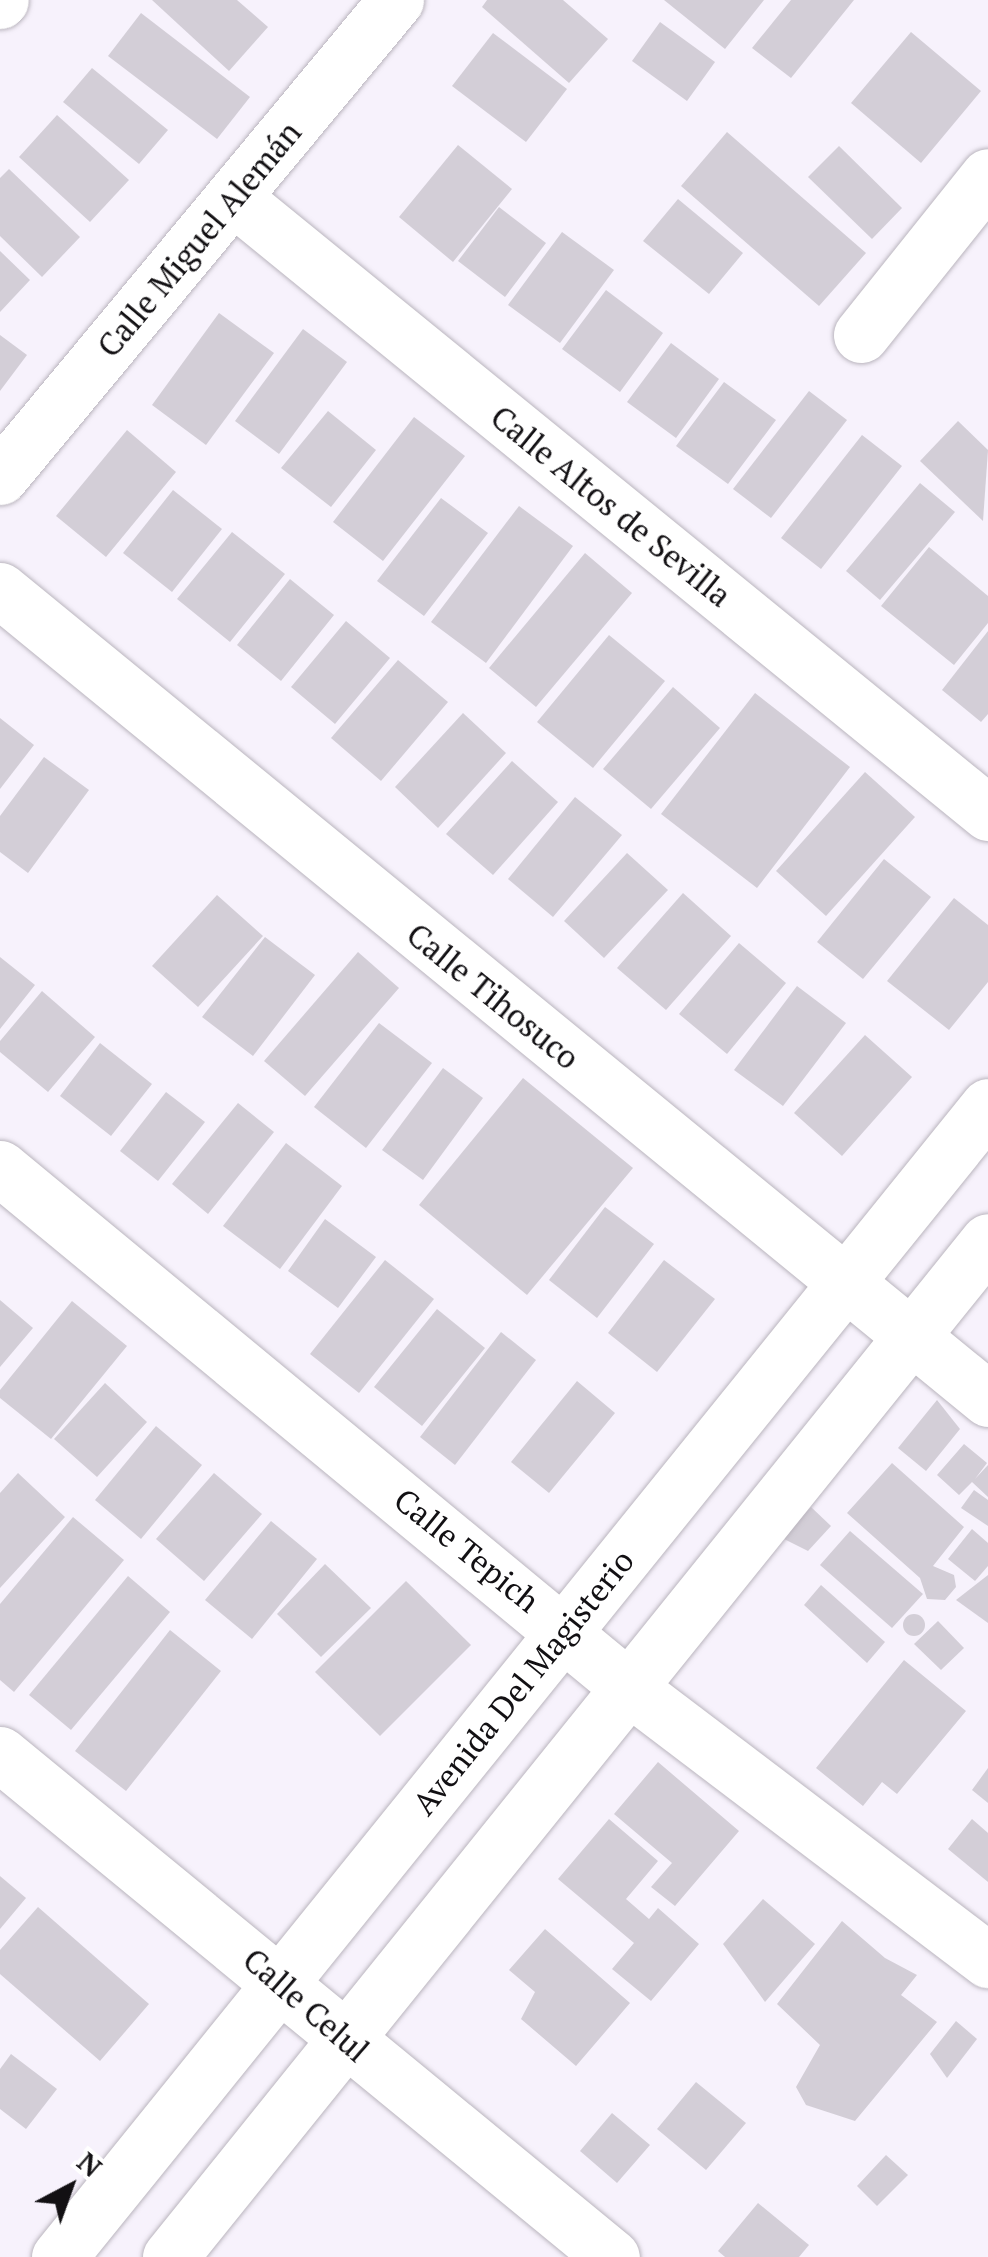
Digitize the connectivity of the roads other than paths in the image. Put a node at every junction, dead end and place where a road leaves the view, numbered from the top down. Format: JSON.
{"nodes":[{"id":1,"x":396,"y":0,"type":"edge"},
{"id":2,"x":988,"y":176,"type":"edge"},
{"id":3,"x":234,"y":199,"type":"junction"},
{"id":4,"x":861,"y":335,"type":"dead end"},
{"id":5,"x":0,"y":477,"type":"edge"},
{"id":6,"x":0,"y":590,"type":"edge"},
{"id":7,"x":988,"y":813,"type":"edge"},
{"id":8,"x":988,"y":1106,"type":"edge"},
{"id":9,"x":0,"y":1168,"type":"edge"},
{"id":10,"x":988,"y":1241,"type":"edge"},
{"id":11,"x":844,"y":1284,"type":"junction"},
{"id":12,"x":912,"y":1336,"type":"junction"},
{"id":13,"x":988,"y":1399,"type":"edge"},
{"id":14,"x":565,"y":1630,"type":"junction"},
{"id":15,"x":628,"y":1687,"type":"junction"},
{"id":16,"x":0,"y":1754,"type":"edge"},
{"id":17,"x":988,"y":1960,"type":"edge"},
{"id":18,"x":282,"y":1981,"type":"junction"},
{"id":19,"x":344,"y":2041,"type":"junction"},
{"id":20,"x":58,"y":2257,"type":"edge"},
{"id":21,"x":170,"y":2257,"type":"edge"},
{"id":22,"x":612,"y":2257,"type":"edge"}],
"edges":[{"from":1,"to":3,"type":"street","name":"Calle Miguel Alemán"},
{"from":2,"to":4,"type":"street"},
{"from":3,"to":5,"type":"street","name":"Calle Miguel Alemán"},
{"from":3,"to":7,"type":"street","name":"Calle Altos de Sevilla"},
{"from":6,"to":11,"type":"street","name":"Calle Tihosuco"},
{"from":8,"to":11,"type":"street","name":"Avenida Del Magisterio"},
{"from":9,"to":14,"type":"street","name":"Calle Tepich"},
{"from":10,"to":12,"type":"street"},
{"from":11,"to":12,"type":"street","name":"Calle Tihosuco"},
{"from":11,"to":14,"type":"street","name":"Avenida Del Magisterio"},
{"from":12,"to":13,"type":"street","name":"Calle Tihosuco"},
{"from":12,"to":15,"type":"street"},
{"from":14,"to":15,"type":"street","name":"Calle Tepich"},
{"from":14,"to":18,"type":"street","name":"Avenida Del Magisterio"},
{"from":15,"to":17,"type":"street","name":"Calle Tepich"},
{"from":15,"to":19,"type":"street"},
{"from":16,"to":18,"type":"street","name":"Calle Celul"},
{"from":18,"to":19,"type":"street","name":"Calle Celul"},
{"from":18,"to":20,"type":"street","name":"Avenida Del Magisterio"},
{"from":19,"to":21,"type":"street"},
{"from":19,"to":22,"type":"street","name":"Calle Celul"}]}
